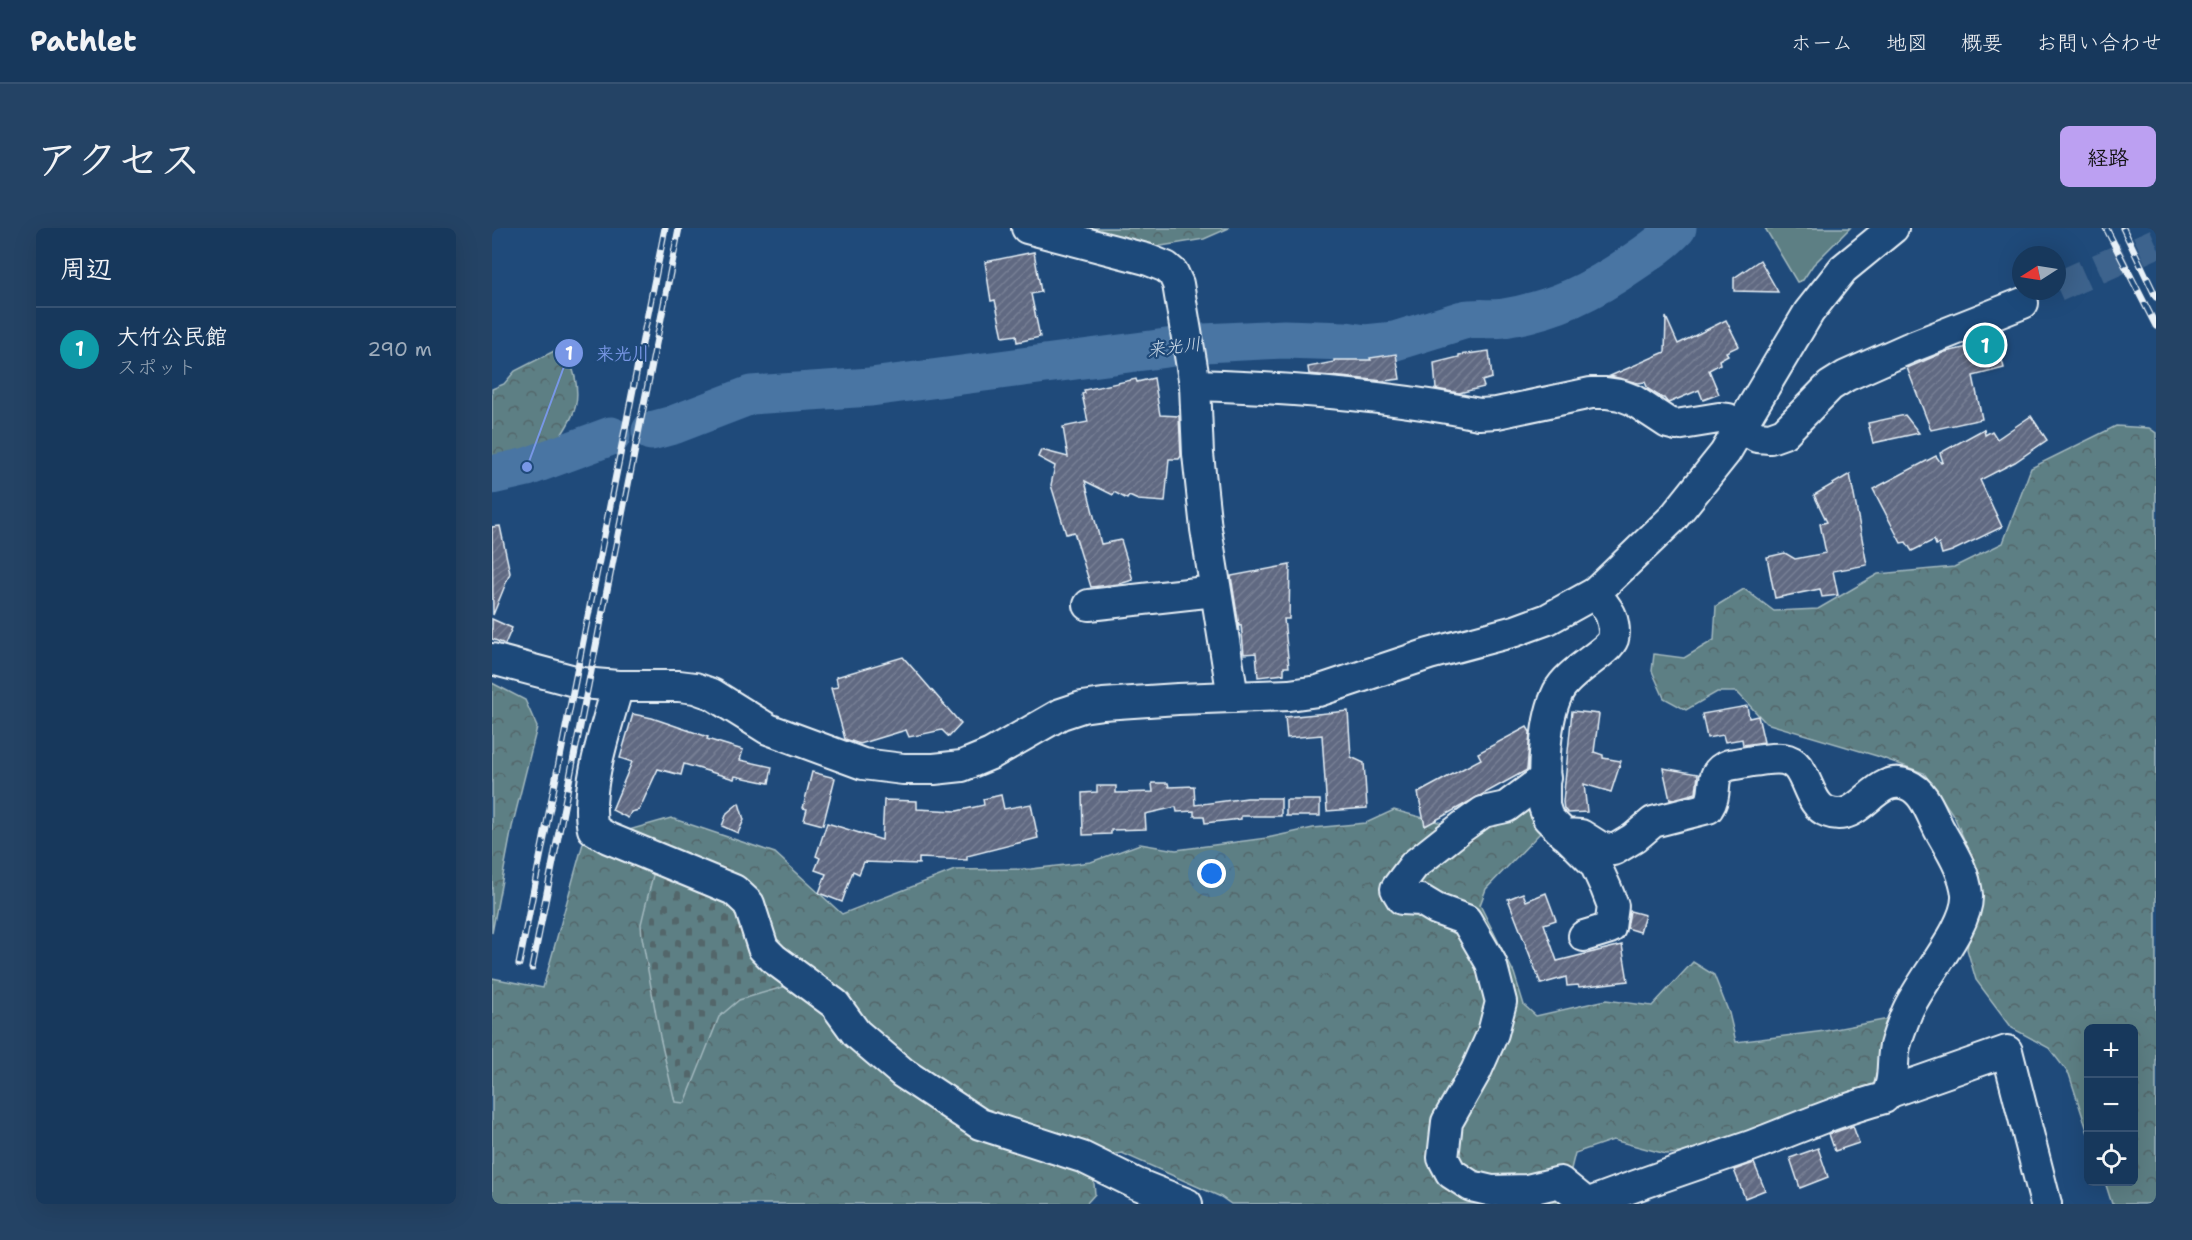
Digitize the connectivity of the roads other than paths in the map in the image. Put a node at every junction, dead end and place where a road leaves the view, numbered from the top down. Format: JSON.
{"nodes":[{"id":1,"x":1027,"y":228,"type":"edge"},
{"id":2,"x":1893,"y":228,"type":"edge"},
{"id":3,"x":2023,"y":303,"type":"dead end"},
{"id":4,"x":1194,"y":378,"type":"junction"},
{"id":5,"x":1740,"y":427,"type":"junction"},
{"id":6,"x":1215,"y":591,"type":"junction"},
{"id":7,"x":1595,"y":593,"type":"junction"},
{"id":8,"x":1089,"y":605,"type":"dead end"},
{"id":9,"x":492,"y":659,"type":"edge"},
{"id":10,"x":618,"y":686,"type":"junction"},
{"id":11,"x":1233,"y":697,"type":"junction"},
{"id":12,"x":1545,"y":778,"type":"junction"},
{"id":13,"x":1564,"y":834,"type":"junction"},
{"id":14,"x":1584,"y":936,"type":"dead end"},
{"id":15,"x":1890,"y":1092,"type":"junction"},
{"id":16,"x":1628,"y":1197,"type":"edge"},
{"id":17,"x":1187,"y":1204,"type":"edge"},
{"id":18,"x":1587,"y":1204,"type":"edge"},
{"id":19,"x":2046,"y":1204,"type":"edge"}],
"edges":[{"from":1,"to":4,"type":"street"},
{"from":2,"to":5,"type":"street"},
{"from":3,"to":5,"type":"street"},
{"from":4,"to":5,"type":"street"},
{"from":4,"to":6,"type":"street"},
{"from":5,"to":7,"type":"street"},
{"from":6,"to":8,"type":"street"},
{"from":6,"to":11,"type":"street"},
{"from":7,"to":11,"type":"street"},
{"from":7,"to":12,"type":"street"},
{"from":9,"to":10,"type":"street"},
{"from":10,"to":11,"type":"street"},
{"from":10,"to":17,"type":"street"},
{"from":12,"to":13,"type":"street"},
{"from":12,"to":18,"type":"street"},
{"from":13,"to":14,"type":"street"},
{"from":13,"to":15,"type":"street"},
{"from":15,"to":16,"type":"street"},
{"from":15,"to":19,"type":"street"},
{"from":16,"to":18,"type":"street"}]}
